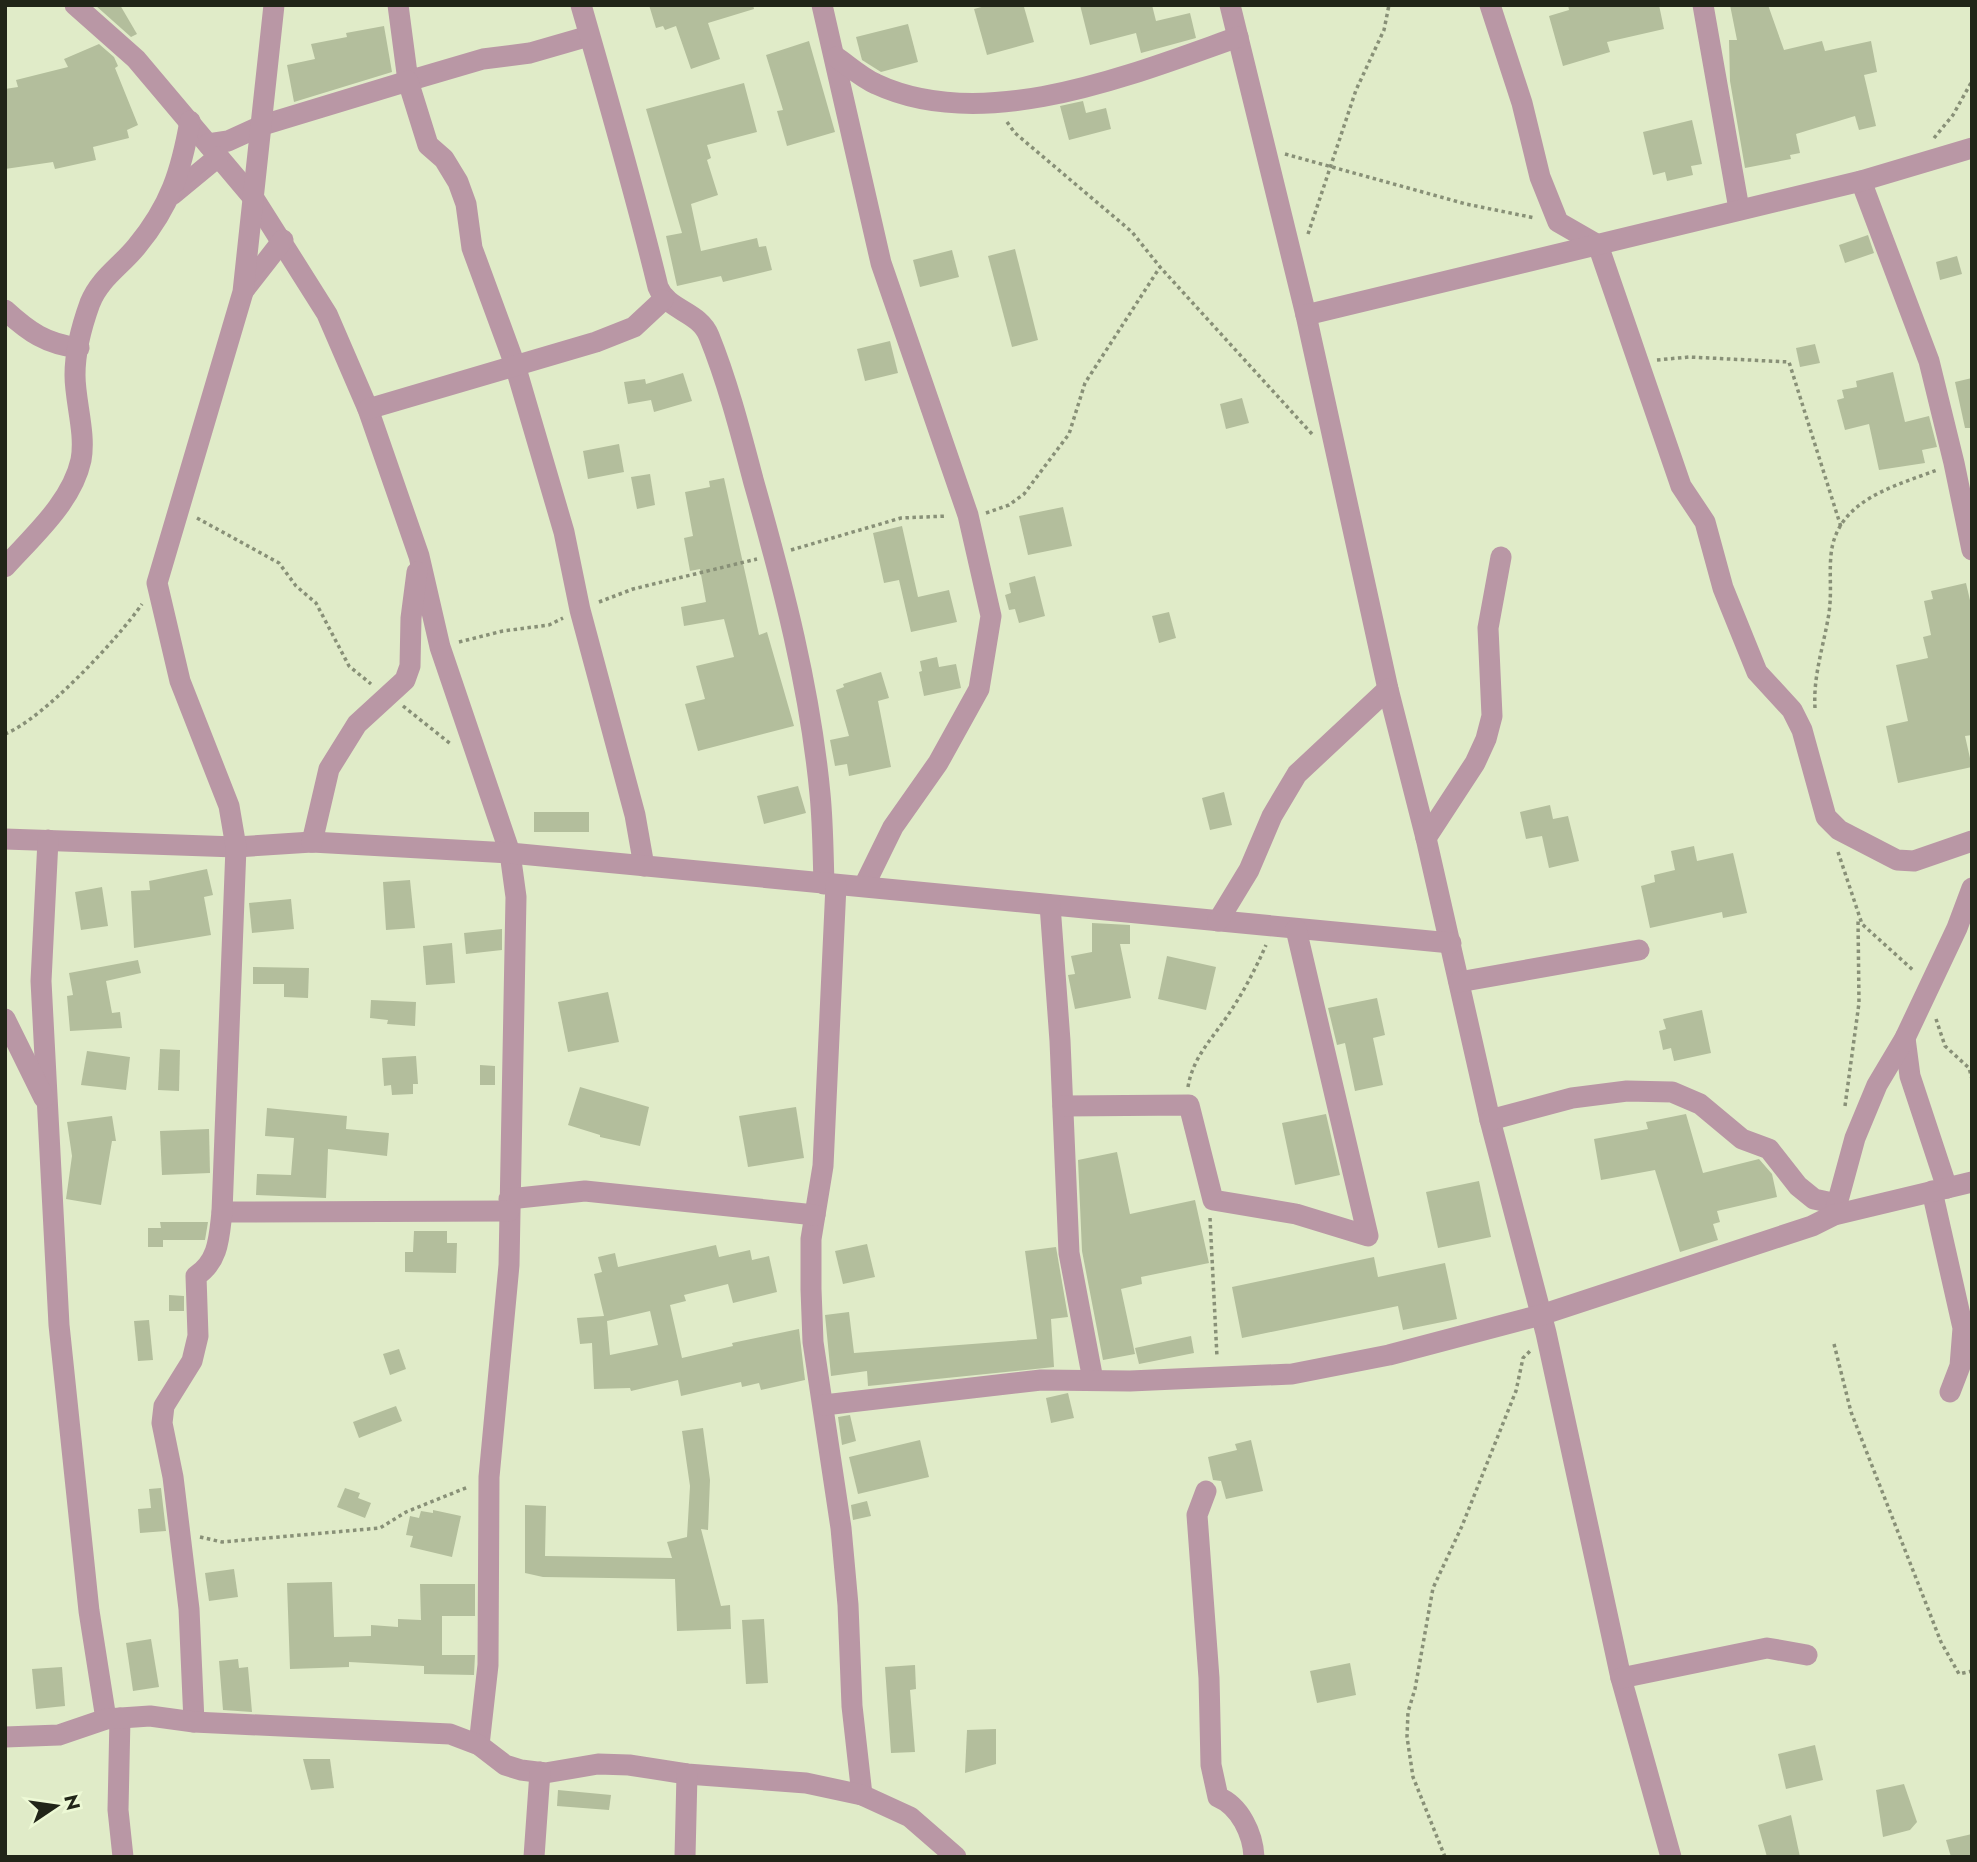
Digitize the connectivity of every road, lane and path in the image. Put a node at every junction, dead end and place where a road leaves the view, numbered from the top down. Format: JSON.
{"nodes":[{"id":1,"x":75,"y":5,"type":"edge"},
{"id":2,"x":274,"y":5,"type":"edge"},
{"id":3,"x":398,"y":5,"type":"edge"},
{"id":4,"x":581,"y":5,"type":"edge"},
{"id":5,"x":822,"y":5,"type":"edge"},
{"id":6,"x":1230,"y":5,"type":"edge"},
{"id":7,"x":1389,"y":5,"type":"edge"},
{"id":8,"x":1490,"y":5,"type":"edge"},
{"id":9,"x":1703,"y":5,"type":"edge"},
{"id":10,"x":589,"y":36,"type":"junction"},
{"id":11,"x":1238,"y":37,"type":"junction"},
{"id":12,"x":836,"y":57,"type":"junction"},
{"id":13,"x":408,"y":81,"type":"junction"},
{"id":14,"x":1972,"y":81,"type":"edge"},
{"id":15,"x":993,"y":104,"type":"junction"},
{"id":16,"x":190,"y":121,"type":"junction"},
{"id":17,"x":264,"y":125,"type":"junction"},
{"id":18,"x":1266,"y":148,"type":"junction"},
{"id":19,"x":1972,"y":148,"type":"edge"},
{"id":20,"x":213,"y":151,"type":"junction"},
{"id":21,"x":1329,"y":166,"type":"junction"},
{"id":22,"x":1910,"y":167,"type":"junction"},
{"id":23,"x":1861,"y":181,"type":"junction"},
{"id":24,"x":172,"y":195,"type":"junction"},
{"id":25,"x":255,"y":200,"type":"junction"},
{"id":26,"x":1739,"y":209,"type":"junction"},
{"id":27,"x":1558,"y":222,"type":"junction"},
{"id":28,"x":1307,"y":239,"type":"dead end"},
{"id":29,"x":283,"y":240,"type":"junction"},
{"id":30,"x":1598,"y":245,"type":"junction"},
{"id":31,"x":1160,"y":267,"type":"junction"},
{"id":32,"x":243,"y":292,"type":"junction"},
{"id":33,"x":663,"y":300,"type":"junction"},
{"id":34,"x":5,"y":310,"type":"edge"},
{"id":35,"x":1306,"y":315,"type":"junction"},
{"id":36,"x":79,"y":348,"type":"junction"},
{"id":37,"x":1641,"y":362,"type":"junction"},
{"id":38,"x":515,"y":365,"type":"junction"},
{"id":39,"x":368,"y":410,"type":"junction"},
{"id":40,"x":1314,"y":436,"type":"dead end"},
{"id":41,"x":1955,"y":463,"type":"junction"},
{"id":42,"x":179,"y":507,"type":"junction"},
{"id":43,"x":968,"y":515,"type":"junction"},
{"id":44,"x":1841,"y":527,"type":"junction"},
{"id":45,"x":1972,"y":550,"type":"edge"},
{"id":46,"x":775,"y":554,"type":"junction"},
{"id":47,"x":419,"y":556,"type":"junction"},
{"id":48,"x":1501,"y":557,"type":"dead end"},
{"id":49,"x":5,"y":567,"type":"edge"},
{"id":50,"x":157,"y":583,"type":"junction"},
{"id":51,"x":580,"y":610,"type":"junction"},
{"id":52,"x":440,"y":647,"type":"junction"},
{"id":53,"x":1388,"y":689,"type":"junction"},
{"id":54,"x":387,"y":694,"type":"junction"},
{"id":55,"x":1816,"y":712,"type":"dead end"},
{"id":56,"x":5,"y":734,"type":"edge"},
{"id":57,"x":478,"y":766,"type":"junction"},
{"id":58,"x":1426,"y":838,"type":"junction"},
{"id":59,"x":5,"y":839,"type":"edge"},
{"id":60,"x":48,"y":840,"type":"junction"},
{"id":61,"x":1972,"y":841,"type":"edge"},
{"id":62,"x":312,"y":842,"type":"junction"},
{"id":63,"x":236,"y":847,"type":"junction"},
{"id":64,"x":1838,"y":851,"type":"dead end"},
{"id":65,"x":510,"y":853,"type":"junction"},
{"id":66,"x":644,"y":866,"type":"junction"},
{"id":67,"x":830,"y":884,"type":"junction"},
{"id":68,"x":864,"y":886,"type":"junction"},
{"id":69,"x":1972,"y":888,"type":"edge"},
{"id":70,"x":1050,"y":905,"type":"junction"},
{"id":71,"x":1858,"y":913,"type":"junction"},
{"id":72,"x":1218,"y":922,"type":"junction"},
{"id":73,"x":1296,"y":929,"type":"junction"},
{"id":74,"x":1451,"y":943,"type":"junction"},
{"id":75,"x":1639,"y":950,"type":"dead end"},
{"id":76,"x":1459,"y":982,"type":"junction"},
{"id":77,"x":1928,"y":990,"type":"junction"},
{"id":78,"x":5,"y":1019,"type":"edge"},
{"id":79,"x":1905,"y":1038,"type":"junction"},
{"id":80,"x":1972,"y":1079,"type":"edge"},
{"id":81,"x":48,"y":1106,"type":"junction"},
{"id":82,"x":1063,"y":1106,"type":"junction"},
{"id":83,"x":1844,"y":1110,"type":"dead end"},
{"id":84,"x":1490,"y":1120,"type":"junction"},
{"id":85,"x":1972,"y":1182,"type":"edge"},
{"id":86,"x":1939,"y":1190,"type":"junction"},
{"id":87,"x":509,"y":1205,"type":"junction"},
{"id":88,"x":1836,"y":1210,"type":"junction"},
{"id":89,"x":222,"y":1212,"type":"junction"},
{"id":90,"x":815,"y":1214,"type":"junction"},
{"id":91,"x":1544,"y":1324,"type":"junction"},
{"id":92,"x":1834,"y":1344,"type":"dead end"},
{"id":93,"x":1093,"y":1380,"type":"junction"},
{"id":94,"x":1950,"y":1392,"type":"dead end"},
{"id":95,"x":824,"y":1405,"type":"junction"},
{"id":96,"x":489,"y":1477,"type":"junction"},
{"id":97,"x":1206,"y":1491,"type":"dead end"},
{"id":98,"x":178,"y":1521,"type":"junction"},
{"id":99,"x":1807,"y":1655,"type":"dead end"},
{"id":100,"x":1972,"y":1671,"type":"edge"},
{"id":101,"x":1621,"y":1678,"type":"junction"},
{"id":102,"x":113,"y":1719,"type":"junction"},
{"id":103,"x":194,"y":1722,"type":"junction"},
{"id":104,"x":5,"y":1737,"type":"edge"},
{"id":105,"x":479,"y":1745,"type":"junction"},
{"id":106,"x":540,"y":1772,"type":"junction"},
{"id":107,"x":687,"y":1774,"type":"junction"},
{"id":108,"x":862,"y":1795,"type":"junction"},
{"id":109,"x":123,"y":1857,"type":"edge"},
{"id":110,"x":534,"y":1857,"type":"edge"},
{"id":111,"x":685,"y":1857,"type":"edge"},
{"id":112,"x":956,"y":1857,"type":"edge"},
{"id":113,"x":1254,"y":1857,"type":"edge"},
{"id":114,"x":1446,"y":1857,"type":"edge"},
{"id":115,"x":1671,"y":1857,"type":"edge"}],
"edges":[{"from":1,"to":16,"type":"street"},
{"from":2,"to":17,"type":"street"},
{"from":3,"to":13,"type":"street"},
{"from":4,"to":10,"type":"street"},
{"from":5,"to":12,"type":"street"},
{"from":6,"to":11,"type":"street"},
{"from":7,"to":21,"type":"path"},
{"from":8,"to":27,"type":"street"},
{"from":9,"to":26,"type":"street"},
{"from":10,"to":13,"type":"street"},
{"from":10,"to":33,"type":"street"},
{"from":11,"to":15,"type":"street"},
{"from":11,"to":18,"type":"street"},
{"from":12,"to":15,"type":"street"},
{"from":12,"to":43,"type":"street"},
{"from":13,"to":17,"type":"street"},
{"from":13,"to":38,"type":"street"},
{"from":14,"to":22,"type":"path"},
{"from":15,"to":31,"type":"path"},
{"from":16,"to":20,"type":"street"},
{"from":16,"to":24,"type":"street"},
{"from":17,"to":20,"type":"street"},
{"from":17,"to":25,"type":"street"},
{"from":18,"to":21,"type":"path"},
{"from":18,"to":35,"type":"street"},
{"from":19,"to":22,"type":"street"},
{"from":20,"to":24,"type":"street"},
{"from":20,"to":25,"type":"street"},
{"from":21,"to":27,"type":"path"},
{"from":21,"to":28,"type":"path"},
{"from":22,"to":23,"type":"street"},
{"from":23,"to":26,"type":"street"},
{"from":23,"to":41,"type":"street"},
{"from":24,"to":36,"type":"street"},
{"from":25,"to":29,"type":"street"},
{"from":25,"to":32,"type":"street"},
{"from":26,"to":30,"type":"street"},
{"from":27,"to":30,"type":"street"},
{"from":29,"to":32,"type":"street"},
{"from":29,"to":39,"type":"street"},
{"from":30,"to":35,"type":"street"},
{"from":30,"to":37,"type":"street"},
{"from":31,"to":40,"type":"path"},
{"from":31,"to":43,"type":"path"},
{"from":32,"to":42,"type":"street"},
{"from":33,"to":38,"type":"street"},
{"from":33,"to":46,"type":"street"},
{"from":34,"to":36,"type":"street"},
{"from":35,"to":53,"type":"street"},
{"from":36,"to":49,"type":"street"},
{"from":37,"to":44,"type":"path"},
{"from":37,"to":61,"type":"street"},
{"from":38,"to":39,"type":"street"},
{"from":38,"to":51,"type":"street"},
{"from":39,"to":47,"type":"street"},
{"from":41,"to":44,"type":"path"},
{"from":41,"to":45,"type":"street"},
{"from":42,"to":50,"type":"street"},
{"from":42,"to":54,"type":"path"},
{"from":43,"to":46,"type":"path"},
{"from":43,"to":68,"type":"street"},
{"from":44,"to":55,"type":"path"},
{"from":46,"to":51,"type":"path"},
{"from":46,"to":67,"type":"street"},
{"from":47,"to":52,"type":"street"},
{"from":47,"to":54,"type":"street"},
{"from":48,"to":58,"type":"street"},
{"from":50,"to":56,"type":"path"},
{"from":50,"to":63,"type":"street"},
{"from":51,"to":52,"type":"path"},
{"from":51,"to":66,"type":"street"},
{"from":52,"to":57,"type":"street"},
{"from":53,"to":58,"type":"street"},
{"from":53,"to":72,"type":"street"},
{"from":54,"to":57,"type":"path"},
{"from":54,"to":62,"type":"street"},
{"from":57,"to":65,"type":"street"},
{"from":58,"to":74,"type":"street"},
{"from":59,"to":60,"type":"street"},
{"from":60,"to":63,"type":"street"},
{"from":60,"to":81,"type":"street"},
{"from":62,"to":63,"type":"street"},
{"from":62,"to":65,"type":"street"},
{"from":63,"to":89,"type":"street"},
{"from":64,"to":71,"type":"path"},
{"from":65,"to":66,"type":"street"},
{"from":65,"to":87,"type":"street"},
{"from":66,"to":67,"type":"street"},
{"from":67,"to":68,"type":"street"},
{"from":67,"to":90,"type":"street"},
{"from":68,"to":70,"type":"street"},
{"from":69,"to":77,"type":"street"},
{"from":70,"to":72,"type":"street"},
{"from":70,"to":82,"type":"street"},
{"from":71,"to":77,"type":"path"},
{"from":71,"to":83,"type":"path"},
{"from":72,"to":73,"type":"street"},
{"from":73,"to":74,"type":"street"},
{"from":73,"to":82,"type":"street"},
{"from":74,"to":76,"type":"street"},
{"from":75,"to":76,"type":"street"},
{"from":76,"to":84,"type":"street"},
{"from":77,"to":79,"type":"street"},
{"from":77,"to":80,"type":"path"},
{"from":78,"to":81,"type":"street"},
{"from":79,"to":86,"type":"street"},
{"from":79,"to":88,"type":"street"},
{"from":81,"to":102,"type":"street"},
{"from":82,"to":93,"type":"street"},
{"from":84,"to":88,"type":"street"},
{"from":84,"to":91,"type":"street"},
{"from":85,"to":86,"type":"street"},
{"from":86,"to":88,"type":"street"},
{"from":86,"to":94,"type":"street"},
{"from":87,"to":89,"type":"street"},
{"from":87,"to":90,"type":"street"},
{"from":87,"to":96,"type":"street"},
{"from":88,"to":91,"type":"street"},
{"from":89,"to":98,"type":"street"},
{"from":90,"to":95,"type":"street"},
{"from":91,"to":93,"type":"street"},
{"from":91,"to":101,"type":"street"},
{"from":91,"to":114,"type":"path"},
{"from":92,"to":100,"type":"path"},
{"from":93,"to":95,"type":"street"},
{"from":95,"to":108,"type":"street"},
{"from":96,"to":98,"type":"path"},
{"from":96,"to":105,"type":"street"},
{"from":97,"to":113,"type":"street"},
{"from":98,"to":103,"type":"street"},
{"from":99,"to":101,"type":"street"},
{"from":101,"to":115,"type":"street"},
{"from":102,"to":103,"type":"street"},
{"from":102,"to":104,"type":"street"},
{"from":102,"to":109,"type":"street"},
{"from":103,"to":105,"type":"street"},
{"from":105,"to":106,"type":"street"},
{"from":106,"to":107,"type":"street"},
{"from":106,"to":110,"type":"street"},
{"from":107,"to":108,"type":"street"},
{"from":107,"to":111,"type":"street"},
{"from":108,"to":112,"type":"street"}]}
